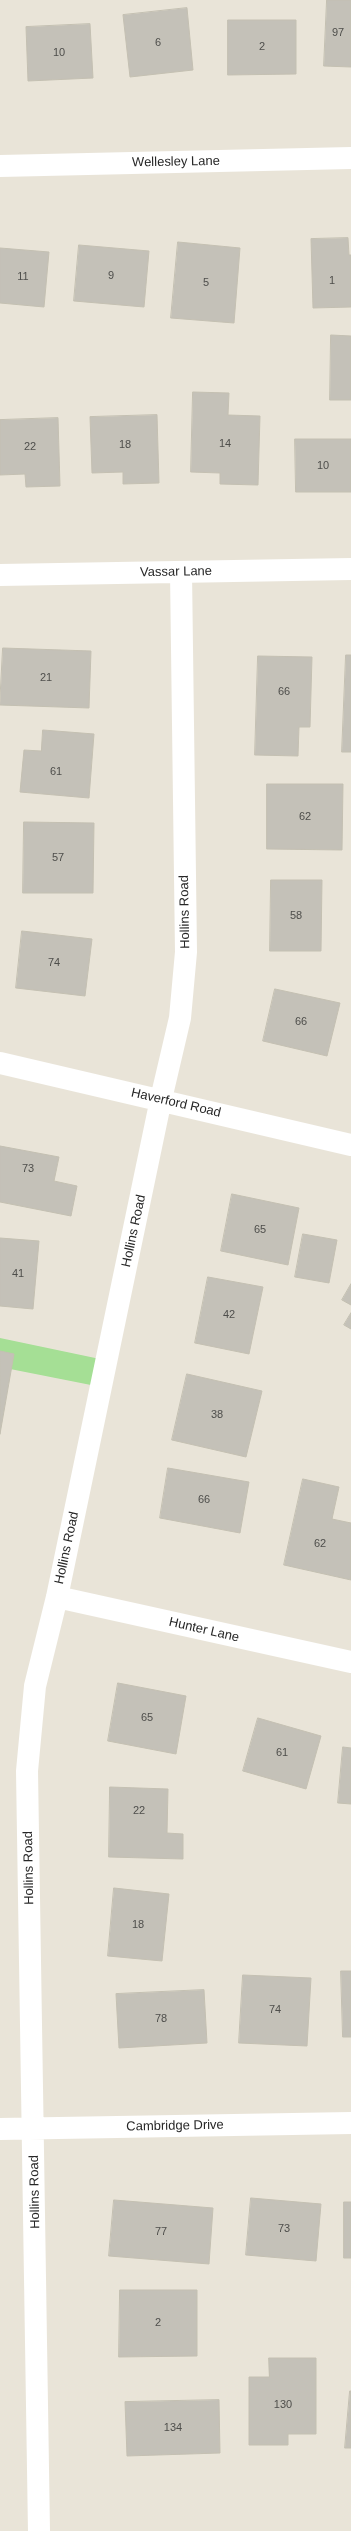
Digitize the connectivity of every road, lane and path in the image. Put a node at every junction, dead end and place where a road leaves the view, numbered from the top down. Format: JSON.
{"nodes":[{"id":1,"x":351,"y":158,"type":"edge"},
{"id":2,"x":0,"y":166,"type":"edge"},
{"id":3,"x":351,"y":569,"type":"edge"},
{"id":4,"x":181,"y":572,"type":"junction"},
{"id":5,"x":0,"y":575,"type":"edge"},
{"id":6,"x":0,"y":1063,"type":"edge"},
{"id":7,"x":161,"y":1099,"type":"junction"},
{"id":8,"x":351,"y":1145,"type":"edge"},
{"id":9,"x":57,"y":1597,"type":"junction"},
{"id":10,"x":351,"y":1662,"type":"edge"},
{"id":11,"x":351,"y":2123,"type":"edge"},
{"id":12,"x":34,"y":2128,"type":"junction"},
{"id":13,"x":0,"y":2129,"type":"edge"},
{"id":14,"x":39,"y":2531,"type":"edge"}],
"edges":[{"from":1,"to":2,"type":"street","name":"Wellesley Lane"},
{"from":3,"to":4,"type":"street","name":"Vassar Lane"},
{"from":4,"to":5,"type":"street","name":"Vassar Lane"},
{"from":4,"to":7,"type":"street","name":"Hollins Road"},
{"from":6,"to":7,"type":"street","name":"Haverford Road"},
{"from":7,"to":8,"type":"street","name":"Haverford Road"},
{"from":7,"to":9,"type":"street","name":"Hollins Road"},
{"from":9,"to":10,"type":"street","name":"Hunter Lane"},
{"from":9,"to":12,"type":"street","name":"Hollins Road"},
{"from":11,"to":12,"type":"street","name":"Cambridge Drive"},
{"from":12,"to":13,"type":"street","name":"Cambridge Drive"},
{"from":12,"to":14,"type":"street","name":"Hollins Road"}]}
